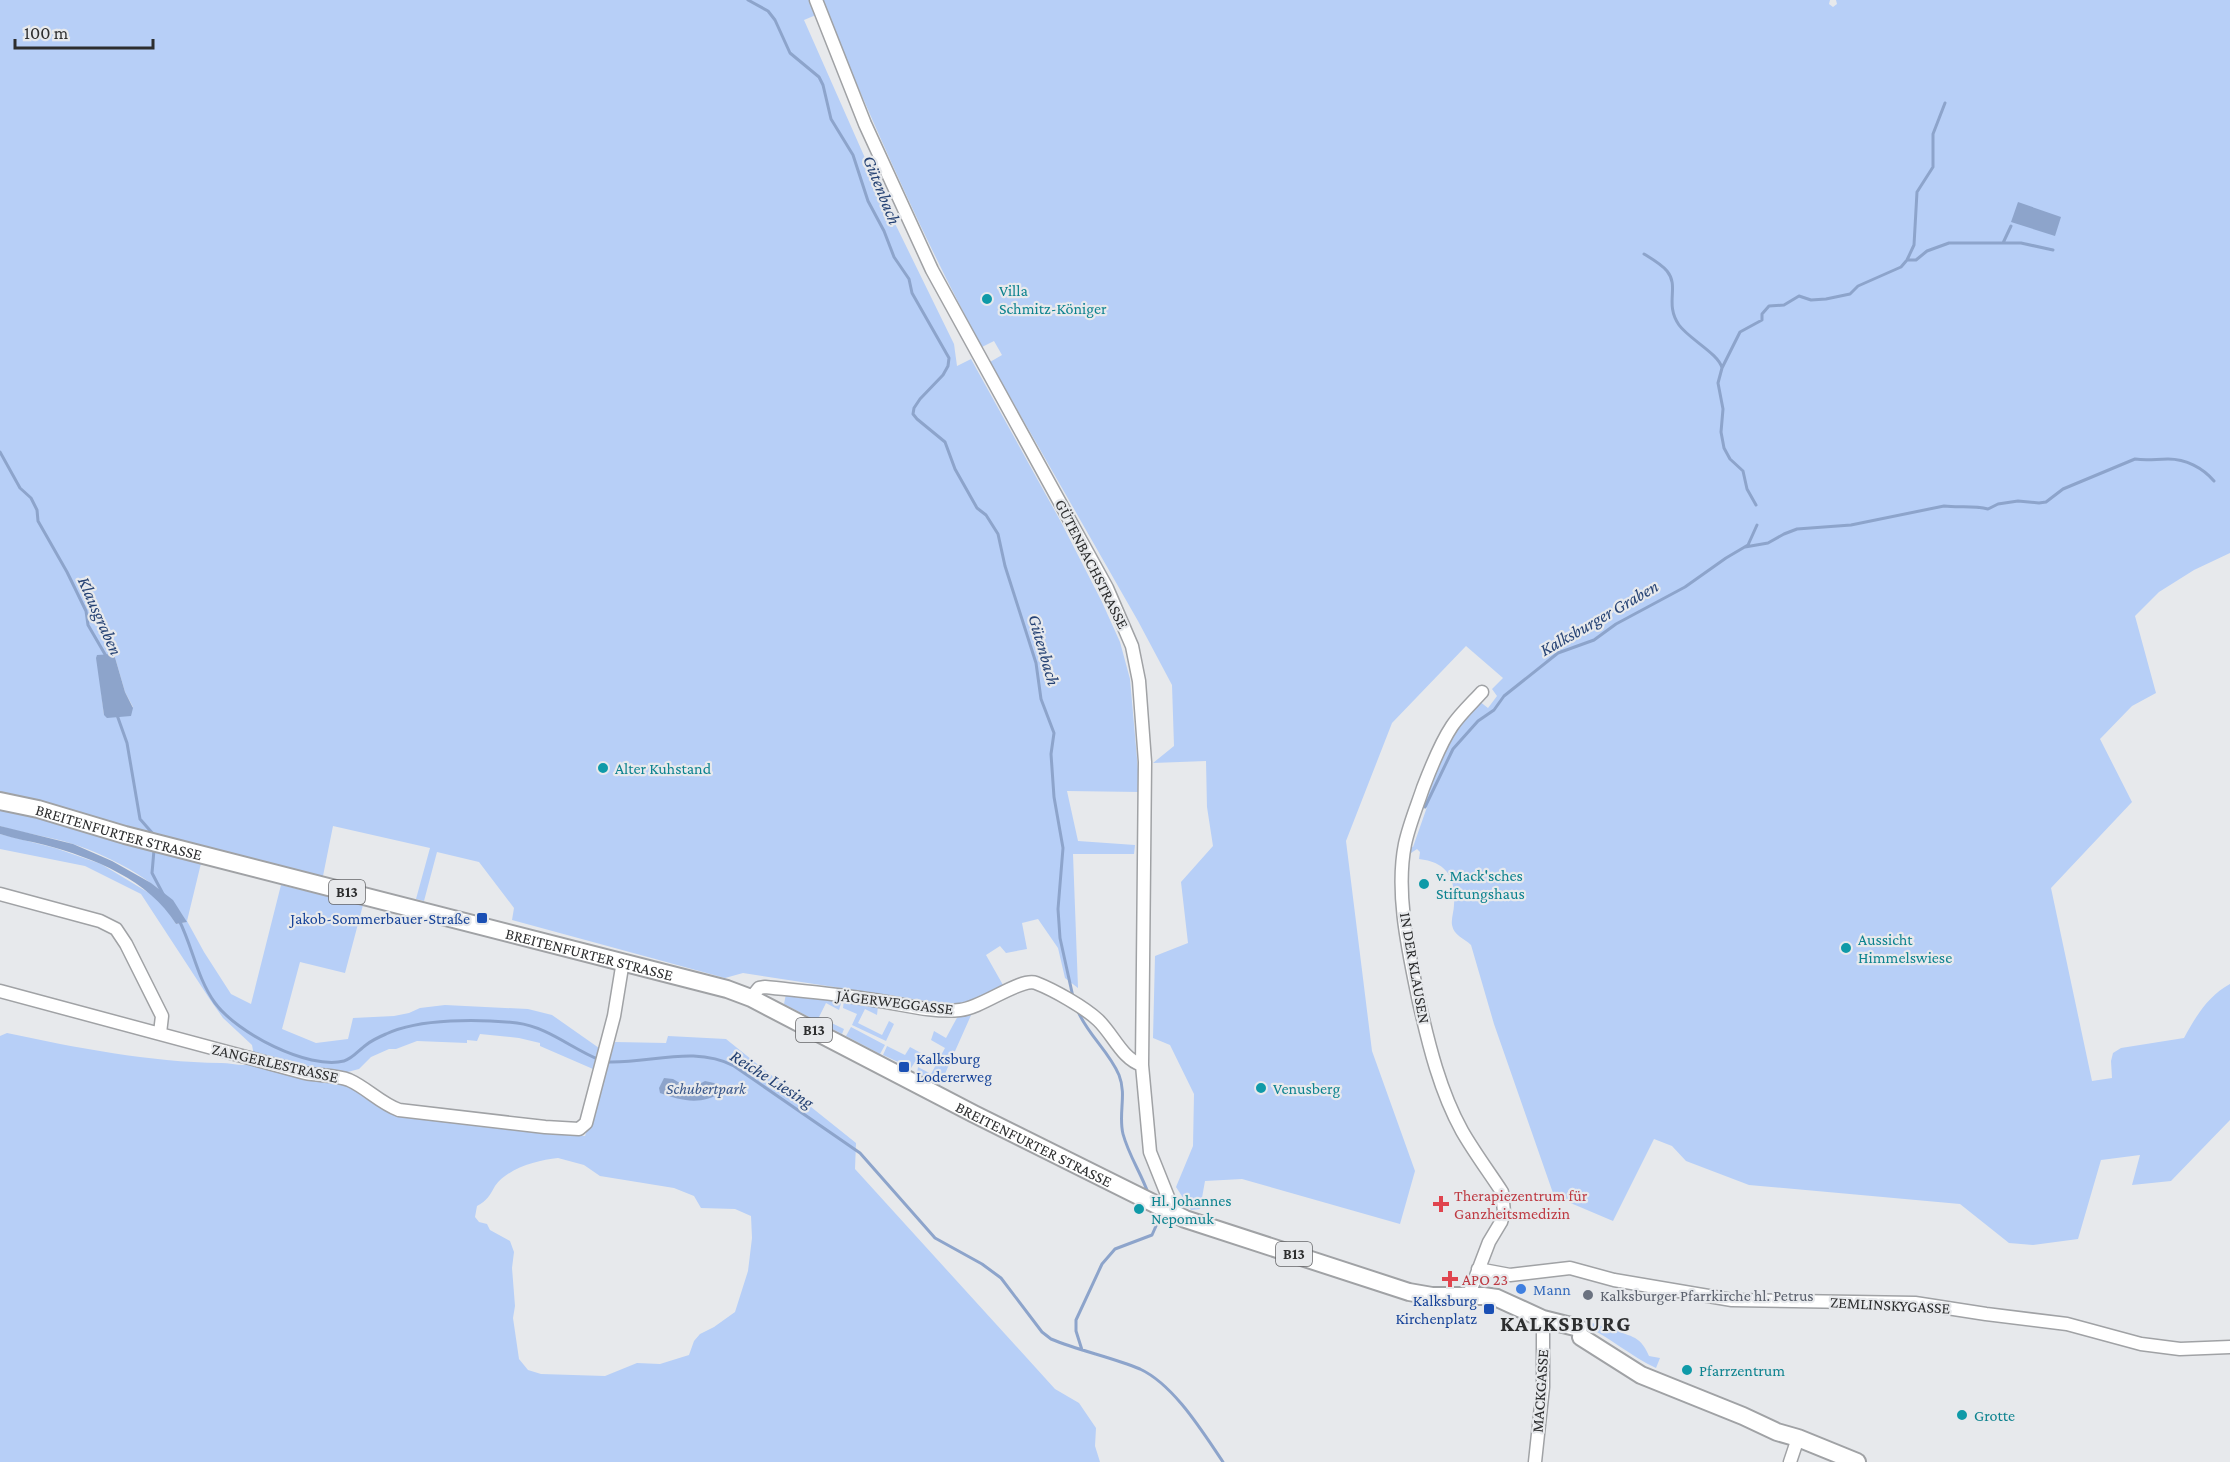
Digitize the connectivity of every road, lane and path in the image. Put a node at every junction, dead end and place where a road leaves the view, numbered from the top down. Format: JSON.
{"nodes":[{"id":1,"x":816,"y":0,"type":"edge"},
{"id":2,"x":1482,"y":692,"type":"dead end"},
{"id":3,"x":0,"y":801,"type":"edge"},
{"id":4,"x":0,"y":894,"type":"edge"},
{"id":5,"x":623,"y":961,"type":"junction"},
{"id":6,"x":0,"y":991,"type":"edge"},
{"id":7,"x":752,"y":998,"type":"junction"},
{"id":8,"x":160,"y":1033,"type":"junction"},
{"id":9,"x":1142,"y":1065,"type":"junction"},
{"id":10,"x":1167,"y":1211,"type":"junction"},
{"id":11,"x":1478,"y":1269,"type":"junction"},
{"id":12,"x":1467,"y":1297,"type":"junction"},
{"id":13,"x":1550,"y":1322,"type":"junction"},
{"id":14,"x":2230,"y":1347,"type":"edge"},
{"id":15,"x":1798,"y":1438,"type":"junction"},
{"id":16,"x":1534,"y":1462,"type":"edge"},
{"id":17,"x":1790,"y":1462,"type":"edge"},
{"id":18,"x":1857,"y":1462,"type":"edge"}],
"edges":[{"from":1,"to":9,"type":"street","name":"GÜTENBACHSTRASSE"},
{"from":2,"to":11,"type":"street","name":"IN DER KLAUSEN"},
{"from":3,"to":5,"type":"main road","name":"BREITENFURTER STRASSE","number":"B13"},
{"from":4,"to":8,"type":"street"},
{"from":5,"to":7,"type":"main road","name":"BREITENFURTER STRASSE","number":"B13"},
{"from":5,"to":8,"type":"street","name":"ZANGERLESTRASSE"},
{"from":6,"to":8,"type":"street","name":"ZANGERLESTRASSE"},
{"from":7,"to":9,"type":"street","name":"JÄGERWEGGASSE"},
{"from":7,"to":10,"type":"main road","name":"BREITENFURTER STRASSE","number":"B13"},
{"from":9,"to":10,"type":"street","name":"GÜTENBACHSTRASSE"},
{"from":10,"to":12,"type":"main road","number":"B13"},
{"from":11,"to":12,"type":"street","name":"IN DER KLAUSEN"},
{"from":11,"to":14,"type":"street","name":"ZEMLINSKYGASSE"},
{"from":12,"to":13,"type":"main road","number":"B13"},
{"from":13,"to":15,"type":"main road","number":"B13"},
{"from":13,"to":16,"type":"street","name":"MACKGASSE"},
{"from":15,"to":17,"type":"street"},
{"from":15,"to":18,"type":"main road","number":"B13"}]}
